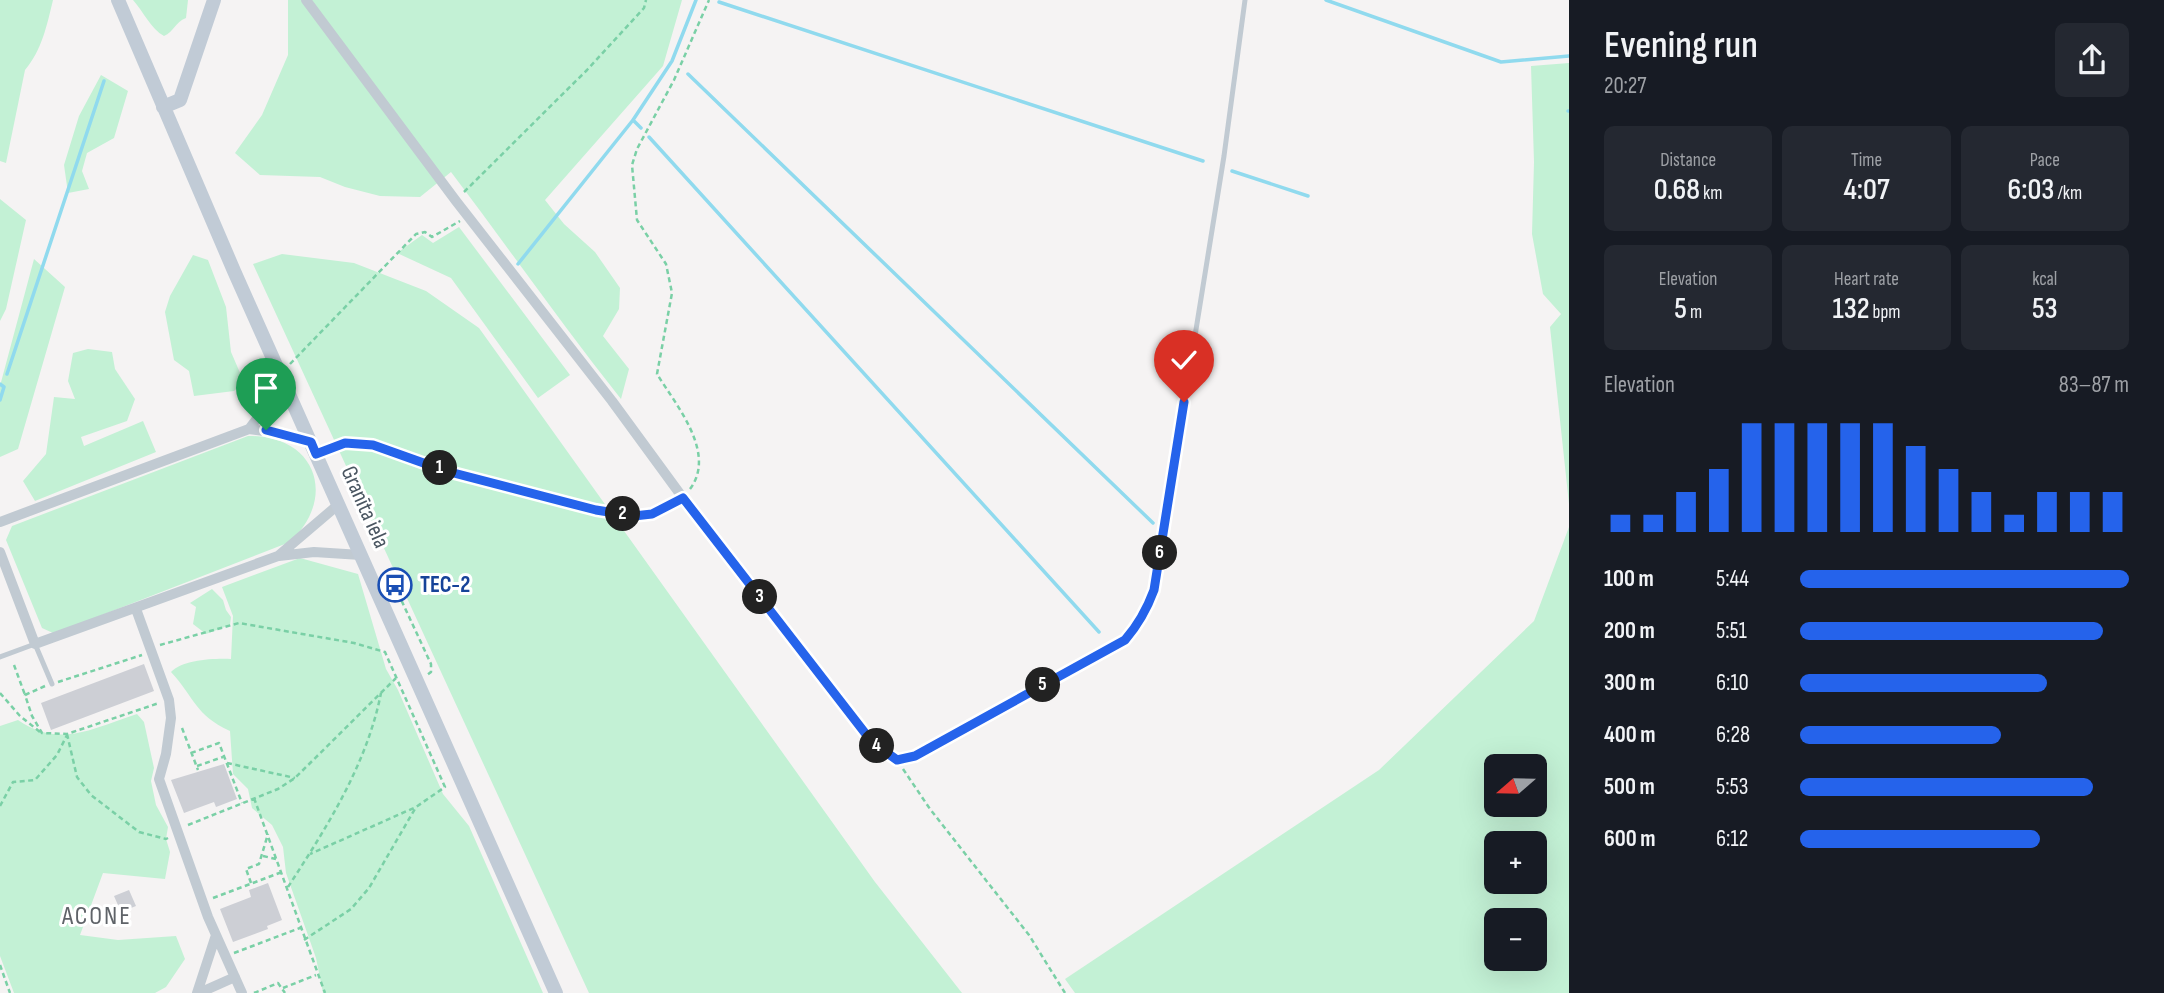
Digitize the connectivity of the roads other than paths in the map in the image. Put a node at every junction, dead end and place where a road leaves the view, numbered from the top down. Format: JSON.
{"nodes":[{"id":1,"x":118,"y":0,"type":"edge"},
{"id":2,"x":214,"y":0,"type":"edge"},
{"id":3,"x":306,"y":0,"type":"edge"},
{"id":4,"x":1245,"y":0,"type":"edge"},
{"id":5,"x":163,"y":107,"type":"junction"},
{"id":6,"x":280,"y":373,"type":"junction"},
{"id":7,"x":249,"y":429,"type":"junction"},
{"id":8,"x":313,"y":448,"type":"junction"},
{"id":9,"x":683,"y":498,"type":"joint"},
{"id":10,"x":339,"y":504,"type":"junction"},
{"id":11,"x":0,"y":522,"type":"edge"},
{"id":12,"x":0,"y":552,"type":"edge"},
{"id":13,"x":361,"y":555,"type":"junction"},
{"id":14,"x":278,"y":556,"type":"junction"},
{"id":15,"x":136,"y":610,"type":"junction"},
{"id":16,"x":35,"y":644,"type":"junction"},
{"id":17,"x":0,"y":657,"type":"edge"},
{"id":18,"x":52,"y":684,"type":"road end"},
{"id":19,"x":215,"y":935,"type":"junction"},
{"id":20,"x":235,"y":977,"type":"junction"},
{"id":21,"x":198,"y":993,"type":"edge"},
{"id":22,"x":242,"y":993,"type":"edge"},
{"id":23,"x":556,"y":993,"type":"edge"}],
"edges":[{"from":1,"to":5,"type":"main road","name":"Granīta iela"},
{"from":2,"to":5,"type":"main road"},
{"from":3,"to":9,"type":"street"},
{"from":4,"to":9,"type":"lane"},
{"from":5,"to":6,"type":"main road","name":"Granīta iela"},
{"from":6,"to":7,"type":"street"},
{"from":6,"to":8,"type":"main road","name":"Granīta iela"},
{"from":7,"to":8,"type":"street"},
{"from":7,"to":11,"type":"street"},
{"from":8,"to":10,"type":"main road","name":"Granīta iela"},
{"from":10,"to":13,"type":"main road","name":"Granīta iela"},
{"from":10,"to":14,"type":"street"},
{"from":12,"to":16,"type":"street"},
{"from":13,"to":14,"type":"street"},
{"from":13,"to":23,"type":"main road","name":"Granīta iela"},
{"from":14,"to":15,"type":"street"},
{"from":15,"to":16,"type":"street"},
{"from":15,"to":19,"type":"street"},
{"from":16,"to":17,"type":"lane"},
{"from":16,"to":18,"type":"lane"},
{"from":19,"to":20,"type":"street"},
{"from":19,"to":21,"type":"street"},
{"from":20,"to":21,"type":"street"},
{"from":20,"to":22,"type":"street"}]}
